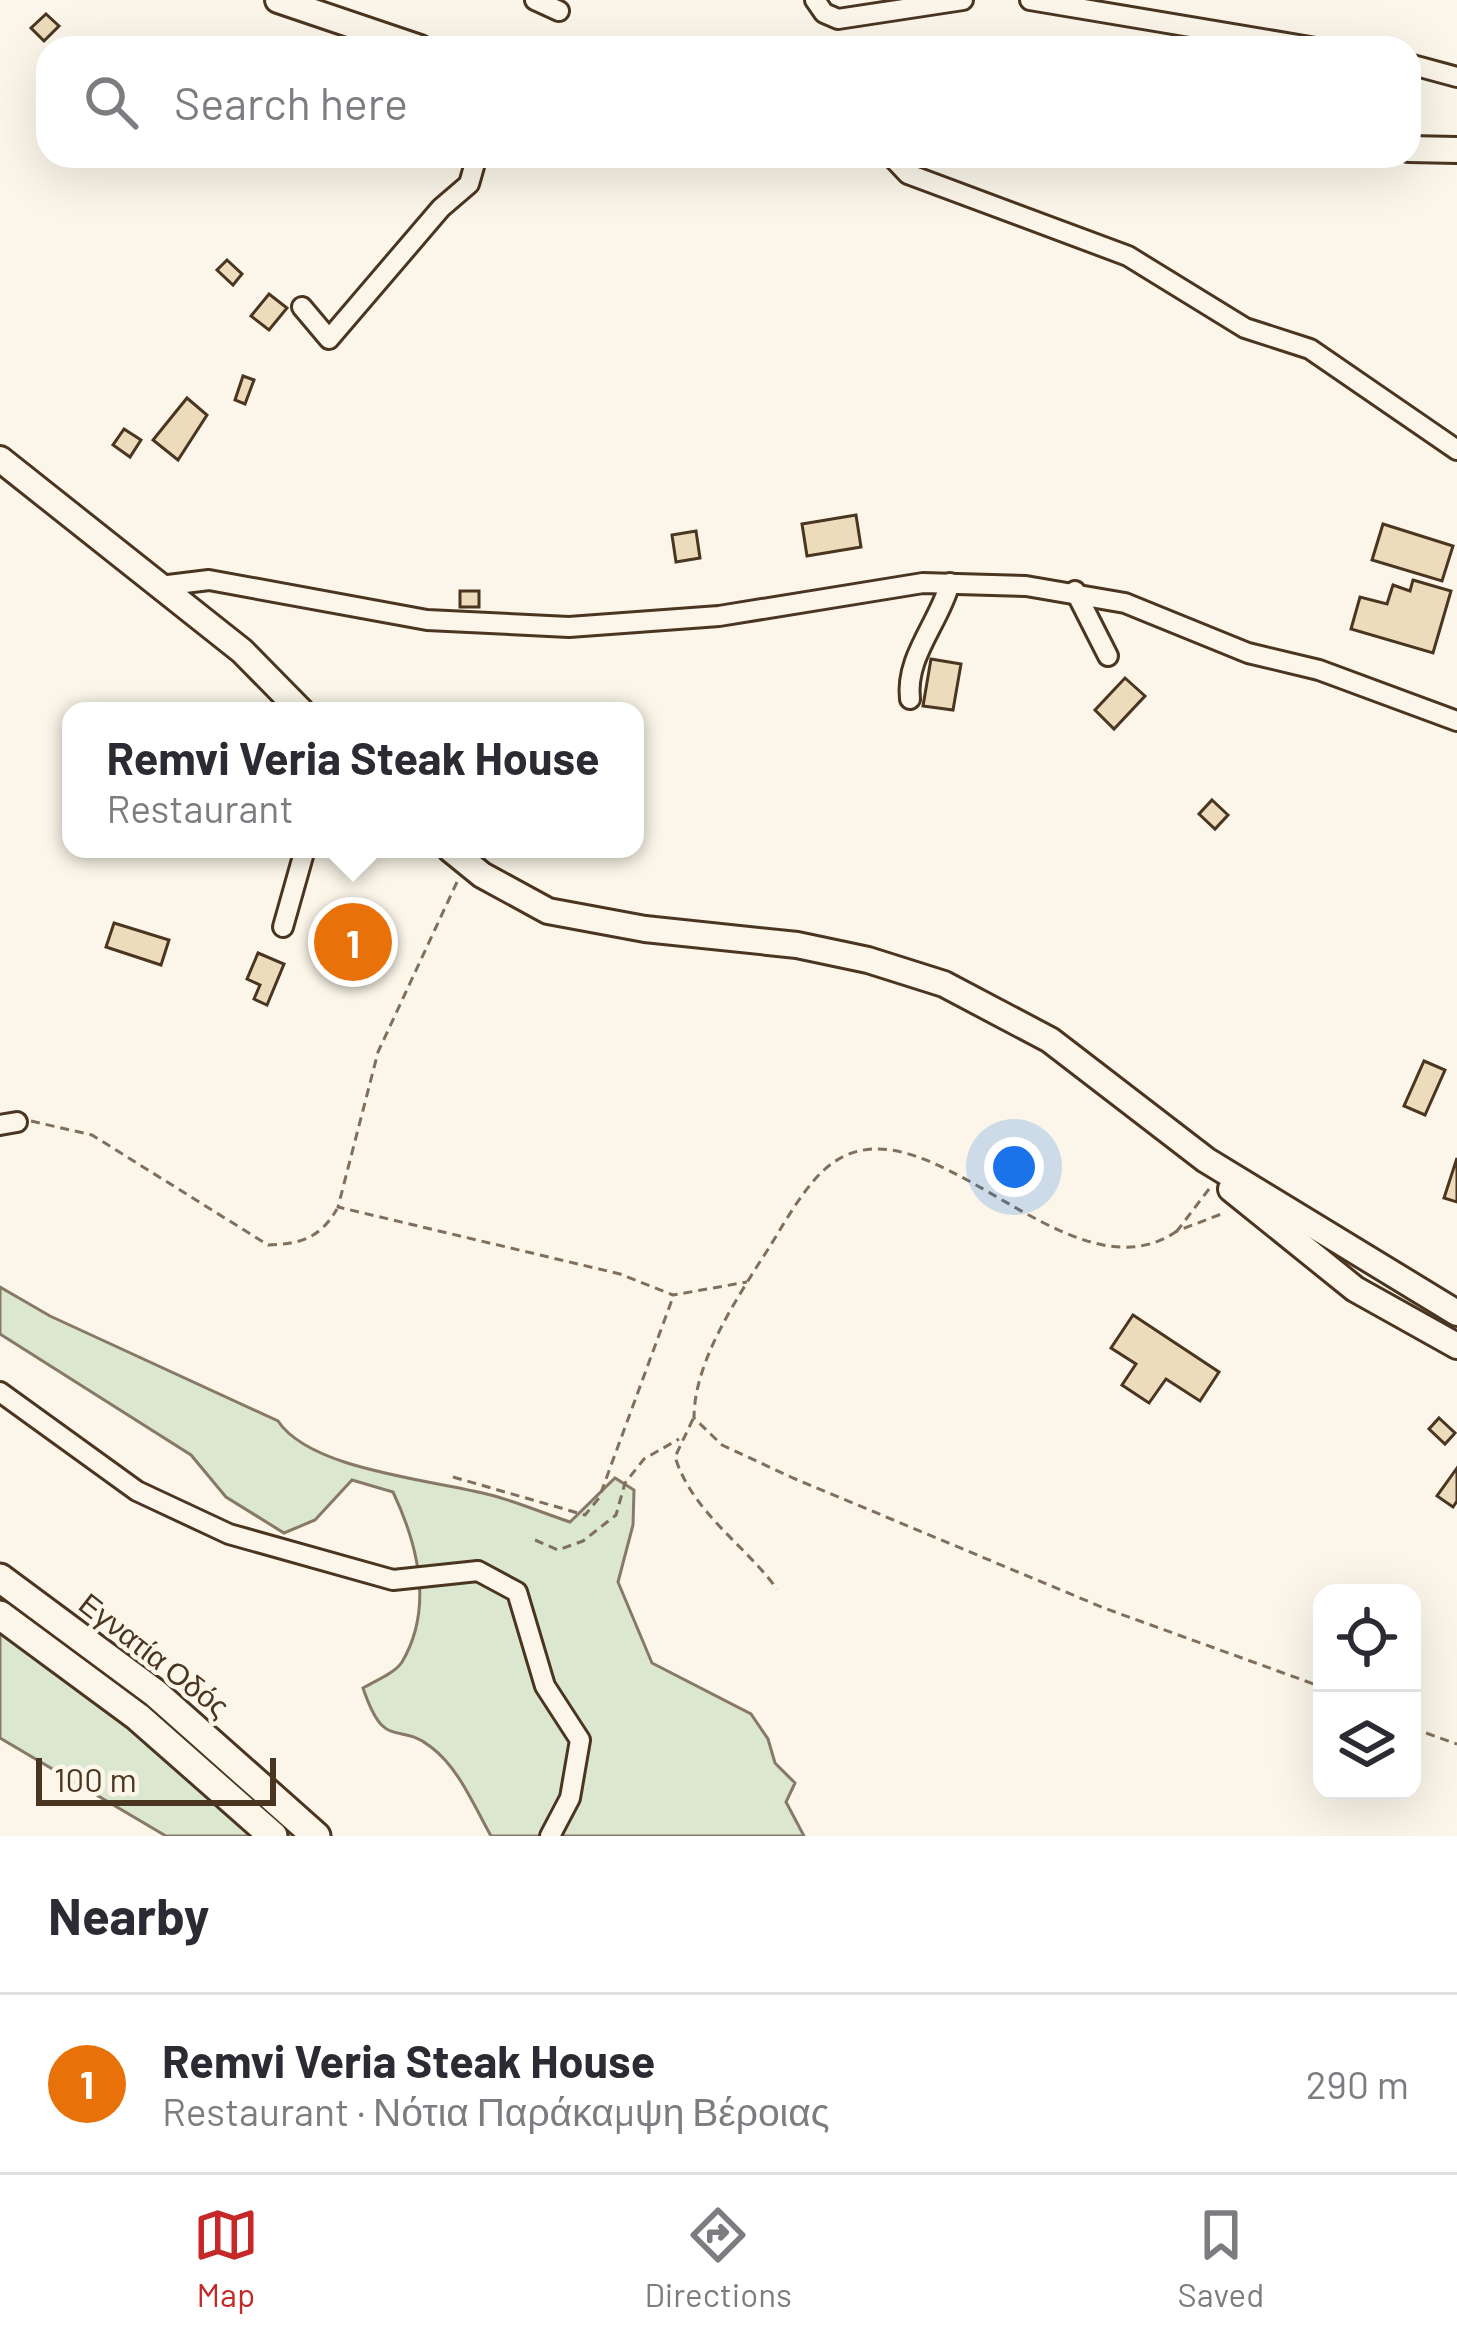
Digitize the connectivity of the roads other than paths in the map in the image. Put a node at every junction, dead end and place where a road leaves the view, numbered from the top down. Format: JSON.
{"nodes":[{"id":1,"x":278,"y":0,"type":"edge"},
{"id":2,"x":535,"y":0,"type":"edge"},
{"id":3,"x":815,"y":0,"type":"edge"},
{"id":4,"x":963,"y":0,"type":"edge"},
{"id":5,"x":1030,"y":0,"type":"edge"},
{"id":6,"x":560,"y":11,"type":"dead end"},
{"id":7,"x":384,"y":36,"type":"edge"},
{"id":8,"x":1244,"y":36,"type":"edge"},
{"id":9,"x":1421,"y":67,"type":"edge"},
{"id":10,"x":1457,"y":77,"type":"edge"},
{"id":11,"x":1421,"y":149,"type":"edge"},
{"id":12,"x":1457,"y":150,"type":"edge"},
{"id":13,"x":474,"y":168,"type":"edge"},
{"id":14,"x":903,"y":168,"type":"edge"},
{"id":15,"x":302,"y":307,"type":"dead end"},
{"id":16,"x":1457,"y":450,"type":"edge"},
{"id":17,"x":0,"y":459,"type":"edge"},
{"id":18,"x":950,"y":583,"type":"junction"},
{"id":19,"x":160,"y":586,"type":"junction"},
{"id":20,"x":1075,"y":591,"type":"junction"},
{"id":21,"x":1108,"y":656,"type":"dead end"},
{"id":22,"x":910,"y":699,"type":"dead end"},
{"id":23,"x":292,"y":702,"type":"edge"},
{"id":24,"x":1457,"y":721,"type":"edge"},
{"id":25,"x":303,"y":858,"type":"edge"},
{"id":26,"x":461,"y":858,"type":"edge"},
{"id":27,"x":284,"y":927,"type":"dead end"},
{"id":28,"x":1212,"y":1169,"type":"junction"},
{"id":29,"x":1457,"y":1313,"type":"edge"},
{"id":30,"x":1457,"y":1346,"type":"edge"},
{"id":31,"x":0,"y":1392,"type":"edge"},
{"id":32,"x":0,"y":1578,"type":"edge"},
{"id":33,"x":0,"y":1615,"type":"edge"},
{"id":34,"x":273,"y":1836,"type":"edge"},
{"id":35,"x":316,"y":1836,"type":"edge"},
{"id":36,"x":550,"y":1836,"type":"edge"}],
"edges":[{"from":1,"to":7,"type":"main road"},
{"from":2,"to":6,"type":"street"},
{"from":3,"to":4,"type":"street"},
{"from":5,"to":8,"type":"street"},
{"from":9,"to":10,"type":"street"},
{"from":11,"to":12,"type":"main road"},
{"from":13,"to":15,"type":"street"},
{"from":14,"to":16,"type":"street"},
{"from":17,"to":19,"type":"main road"},
{"from":18,"to":19,"type":"street"},
{"from":18,"to":20,"type":"street"},
{"from":18,"to":22,"type":"street"},
{"from":19,"to":23,"type":"main road"},
{"from":20,"to":21,"type":"street"},
{"from":20,"to":24,"type":"street"},
{"from":25,"to":27,"type":"street"},
{"from":26,"to":28,"type":"main road"},
{"from":28,"to":29,"type":"main road"},
{"from":28,"to":30,"type":"main road"},
{"from":31,"to":36,"type":"street"},
{"from":32,"to":35,"type":"highway","name":"Εγνατία Οδός"},
{"from":33,"to":34,"type":"highway","name":"Εγνατία Οδός"}]}
